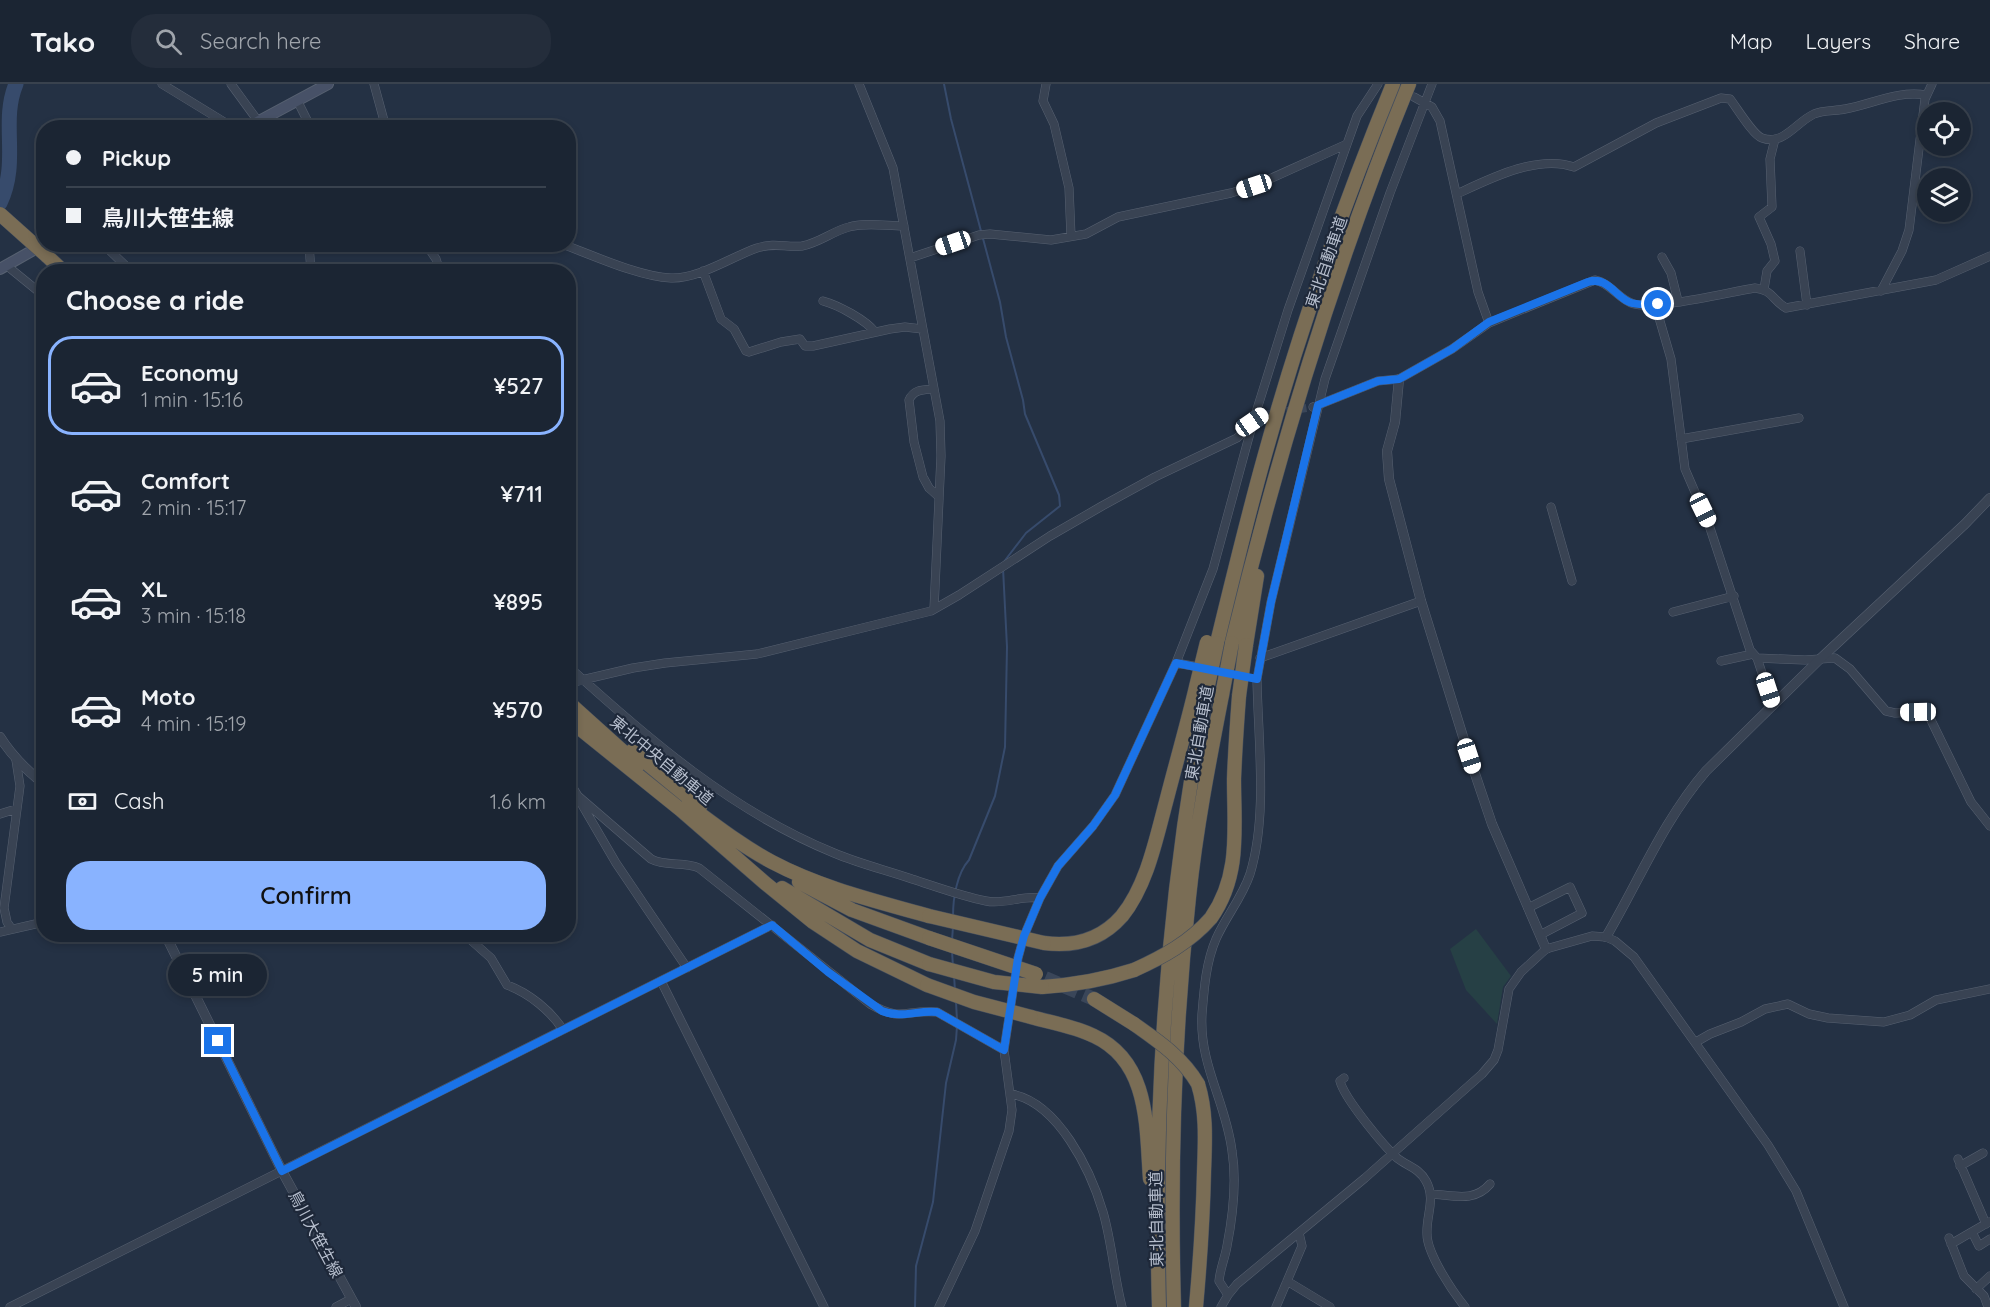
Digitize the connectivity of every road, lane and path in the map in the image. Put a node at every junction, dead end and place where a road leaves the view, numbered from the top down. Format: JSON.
{"nodes":[{"id":1,"x":162,"y":84,"type":"edge"},
{"id":2,"x":231,"y":84,"type":"edge"},
{"id":3,"x":328,"y":84,"type":"edge"},
{"id":4,"x":374,"y":84,"type":"edge"},
{"id":5,"x":859,"y":84,"type":"edge"},
{"id":6,"x":1046,"y":84,"type":"edge"},
{"id":7,"x":1378,"y":84,"type":"edge"},
{"id":8,"x":1393,"y":84,"type":"edge"},
{"id":9,"x":1432,"y":84,"type":"edge"},
{"id":10,"x":1932,"y":84,"type":"edge"},
{"id":11,"x":1412,"y":90,"type":"edge"},
{"id":12,"x":1926,"y":95,"type":"junction"},
{"id":13,"x":297,"y":100,"type":"junction"},
{"id":14,"x":1425,"y":104,"type":"junction"},
{"id":15,"x":221,"y":120,"type":"edge"},
{"id":16,"x":257,"y":120,"type":"edge"},
{"id":17,"x":260,"y":120,"type":"edge"},
{"id":18,"x":307,"y":120,"type":"edge"},
{"id":19,"x":384,"y":120,"type":"edge"},
{"id":20,"x":1775,"y":139,"type":"junction"},
{"id":21,"x":1347,"y":144,"type":"junction"},
{"id":22,"x":1457,"y":194,"type":"junction"},
{"id":23,"x":0,"y":214,"type":"edge"},
{"id":24,"x":904,"y":226,"type":"junction"},
{"id":25,"x":1071,"y":236,"type":"junction"},
{"id":26,"x":36,"y":243,"type":"edge"},
{"id":27,"x":576,"y":249,"type":"edge"},
{"id":28,"x":1800,"y":251,"type":"dead end"},
{"id":29,"x":40,"y":252,"type":"edge"},
{"id":30,"x":47,"y":252,"type":"edge"},
{"id":31,"x":111,"y":252,"type":"edge"},
{"id":32,"x":1990,"y":256,"type":"edge"},
{"id":33,"x":1662,"y":257,"type":"dead end"},
{"id":34,"x":910,"y":258,"type":"junction"},
{"id":35,"x":57,"y":264,"type":"edge"},
{"id":36,"x":124,"y":264,"type":"edge"},
{"id":37,"x":3,"y":267,"type":"edge"},
{"id":38,"x":703,"y":271,"type":"junction"},
{"id":39,"x":1764,"y":289,"type":"junction"},
{"id":40,"x":36,"y":290,"type":"edge"},
{"id":41,"x":1881,"y":291,"type":"junction"},
{"id":42,"x":823,"y":301,"type":"dead end"},
{"id":43,"x":1678,"y":301,"type":"junction"},
{"id":44,"x":1655,"y":304,"type":"junction"},
{"id":45,"x":1807,"y":305,"type":"junction"},
{"id":46,"x":1489,"y":322,"type":"junction"},
{"id":47,"x":922,"y":329,"type":"junction"},
{"id":48,"x":875,"y":332,"type":"junction"},
{"id":49,"x":1399,"y":379,"type":"junction"},
{"id":50,"x":934,"y":389,"type":"junction"},
{"id":51,"x":1316,"y":406,"type":"junction"},
{"id":52,"x":1263,"y":415,"type":"tunnel mouth"},
{"id":53,"x":1799,"y":418,"type":"dead end"},
{"id":54,"x":1252,"y":422,"type":"junction"},
{"id":55,"x":1681,"y":439,"type":"junction"},
{"id":56,"x":939,"y":497,"type":"junction"},
{"id":57,"x":1990,"y":498,"type":"edge"},
{"id":58,"x":1551,"y":507,"type":"dead end"},
{"id":59,"x":1572,"y":581,"type":"dead end"},
{"id":60,"x":1734,"y":597,"type":"junction"},
{"id":61,"x":1421,"y":602,"type":"junction"},
{"id":62,"x":934,"y":609,"type":"junction"},
{"id":63,"x":1672,"y":612,"type":"dead end"},
{"id":64,"x":1239,"y":644,"type":"junction"},
{"id":65,"x":1755,"y":656,"type":"junction"},
{"id":66,"x":1260,"y":658,"type":"junction"},
{"id":67,"x":1820,"y":659,"type":"junction"},
{"id":68,"x":1721,"y":661,"type":"dead end"},
{"id":69,"x":1176,"y":663,"type":"junction"},
{"id":70,"x":576,"y":673,"type":"edge"},
{"id":71,"x":1257,"y":679,"type":"junction"},
{"id":72,"x":584,"y":680,"type":"junction"},
{"id":73,"x":576,"y":682,"type":"edge"},
{"id":74,"x":1202,"y":688,"type":"junction"},
{"id":75,"x":1773,"y":706,"type":"junction"},
{"id":76,"x":576,"y":711,"type":"edge"},
{"id":77,"x":576,"y":723,"type":"edge"},
{"id":78,"x":597,"y":735,"type":"junction"},
{"id":79,"x":0,"y":737,"type":"edge"},
{"id":80,"x":16,"y":760,"type":"junction"},
{"id":81,"x":36,"y":777,"type":"edge"},
{"id":82,"x":576,"y":793,"type":"edge"},
{"id":83,"x":578,"y":796,"type":"junction"},
{"id":84,"x":16,"y":809,"type":"junction"},
{"id":85,"x":0,"y":814,"type":"edge"},
{"id":86,"x":1990,"y":826,"type":"edge"},
{"id":87,"x":733,"y":846,"type":"junction"},
{"id":88,"x":1040,"y":898,"type":"junction"},
{"id":89,"x":1528,"y":908,"type":"junction"},
{"id":90,"x":36,"y":923,"type":"edge"},
{"id":91,"x":772,"y":925,"type":"junction"},
{"id":92,"x":11,"y":928,"type":"junction"},
{"id":93,"x":0,"y":932,"type":"edge"},
{"id":94,"x":1540,"y":935,"type":"junction"},
{"id":95,"x":1606,"y":937,"type":"junction"},
{"id":96,"x":169,"y":942,"type":"edge"},
{"id":97,"x":473,"y":942,"type":"edge"},
{"id":98,"x":1546,"y":949,"type":"junction"},
{"id":99,"x":687,"y":968,"type":"junction"},
{"id":100,"x":1041,"y":979,"type":"junction"},
{"id":101,"x":661,"y":981,"type":"junction"},
{"id":102,"x":1990,"y":989,"type":"edge"},
{"id":103,"x":1094,"y":999,"type":"tunnel mouth"},
{"id":104,"x":563,"y":1030,"type":"junction"},
{"id":105,"x":1696,"y":1042,"type":"junction"},
{"id":106,"x":1004,"y":1050,"type":"junction"},
{"id":107,"x":1344,"y":1078,"type":"dead end"},
{"id":108,"x":1011,"y":1094,"type":"junction"},
{"id":109,"x":1393,"y":1153,"type":"junction"},
{"id":110,"x":1983,"y":1154,"type":"dead end"},
{"id":111,"x":282,"y":1171,"type":"junction"},
{"id":112,"x":1490,"y":1184,"type":"dead end"},
{"id":113,"x":1431,"y":1194,"type":"junction"},
{"id":114,"x":1988,"y":1223,"type":"edge"},
{"id":115,"x":1972,"y":1232,"type":"junction"},
{"id":116,"x":1299,"y":1233,"type":"junction"},
{"id":117,"x":1990,"y":1239,"type":"edge"},
{"id":118,"x":1990,"y":1276,"type":"edge"},
{"id":119,"x":1287,"y":1281,"type":"junction"},
{"id":120,"x":1976,"y":1290,"type":"junction"},
{"id":121,"x":1228,"y":1295,"type":"junction"},
{"id":122,"x":353,"y":1303,"type":"edge"},
{"id":123,"x":1985,"y":1306,"type":"edge"},
{"id":124,"x":10,"y":1307,"type":"edge"},
{"id":125,"x":336,"y":1307,"type":"edge"},
{"id":126,"x":824,"y":1307,"type":"edge"},
{"id":127,"x":939,"y":1307,"type":"edge"},
{"id":128,"x":1122,"y":1307,"type":"edge"},
{"id":129,"x":1159,"y":1307,"type":"edge"},
{"id":130,"x":1174,"y":1307,"type":"edge"},
{"id":131,"x":1196,"y":1307,"type":"edge"},
{"id":132,"x":1221,"y":1307,"type":"edge"},
{"id":133,"x":1276,"y":1307,"type":"edge"},
{"id":134,"x":1330,"y":1307,"type":"edge"},
{"id":135,"x":1465,"y":1307,"type":"edge"},
{"id":136,"x":1844,"y":1307,"type":"edge"}],
"edges":[{"from":1,"to":15,"type":"street"},
{"from":2,"to":16,"type":"street"},
{"from":3,"to":13,"type":"main road"},
{"from":4,"to":19,"type":"street"},
{"from":5,"to":24,"type":"street"},
{"from":6,"to":25,"type":"street"},
{"from":7,"to":21,"type":"street"},
{"from":8,"to":74,"type":"highway","name":"東北自動車道","bridge":true},
{"from":9,"to":14,"type":"street"},
{"from":10,"to":12,"type":"street"},
{"from":11,"to":14,"type":"street"},
{"from":11,"to":64,"type":"highway","name":"東北自動車道"},
{"from":12,"to":20,"type":"street"},
{"from":12,"to":41,"type":"street"},
{"from":13,"to":17,"type":"main road"},
{"from":13,"to":18,"type":"street"},
{"from":14,"to":22,"type":"street"},
{"from":14,"to":51,"type":"street"},
{"from":20,"to":22,"type":"street"},
{"from":20,"to":39,"type":"street"},
{"from":21,"to":25,"type":"street"},
{"from":21,"to":54,"type":"street"},
{"from":22,"to":46,"type":"street"},
{"from":23,"to":26,"type":"highway","bridge":true},
{"from":24,"to":34,"type":"street"},
{"from":24,"to":38,"type":"street"},
{"from":25,"to":34,"type":"street"},
{"from":27,"to":38,"type":"street"},
{"from":28,"to":45,"type":"street"},
{"from":29,"to":37,"type":"main road"},
{"from":30,"to":35,"type":"highway"},
{"from":31,"to":36,"type":"street"},
{"from":32,"to":41,"type":"street"},
{"from":33,"to":43,"type":"street"},
{"from":34,"to":47,"type":"street"},
{"from":37,"to":40,"type":"street"},
{"from":38,"to":48,"type":"street"},
{"from":39,"to":43,"type":"street"},
{"from":39,"to":45,"type":"street"},
{"from":41,"to":45,"type":"street"},
{"from":42,"to":48,"type":"street"},
{"from":43,"to":44,"type":"street"},
{"from":44,"to":46,"type":"street"},
{"from":44,"to":55,"type":"street"},
{"from":46,"to":49,"type":"street"},
{"from":47,"to":48,"type":"street"},
{"from":47,"to":50,"type":"street"},
{"from":49,"to":51,"type":"street"},
{"from":49,"to":61,"type":"street"},
{"from":50,"to":56,"type":"street"},
{"from":50,"to":56,"type":"street"},
{"from":51,"to":66,"type":"street"},
{"from":52,"to":54,"type":"street"},
{"from":53,"to":55,"type":"street"},
{"from":54,"to":62,"type":"street"},
{"from":54,"to":69,"type":"street"},
{"from":55,"to":60,"type":"street"},
{"from":56,"to":62,"type":"street"},
{"from":57,"to":67,"type":"street"},
{"from":58,"to":59,"type":"street"},
{"from":60,"to":63,"type":"street"},
{"from":60,"to":65,"type":"street"},
{"from":61,"to":66,"type":"street"},
{"from":61,"to":89,"type":"street"},
{"from":62,"to":72,"type":"street"},
{"from":64,"to":100,"type":"highway","bridge":true},
{"from":64,"to":130,"type":"highway","name":"東北自動車道","bridge":true},
{"from":65,"to":67,"type":"street"},
{"from":65,"to":68,"type":"street"},
{"from":65,"to":75,"type":"street"},
{"from":66,"to":71,"type":"street"},
{"from":67,"to":75,"type":"street"},
{"from":67,"to":86,"type":"street"},
{"from":69,"to":71,"type":"street"},
{"from":69,"to":88,"type":"street"},
{"from":70,"to":72,"type":"street"},
{"from":71,"to":121,"type":"street"},
{"from":72,"to":73,"type":"street"},
{"from":72,"to":88,"type":"street"},
{"from":74,"to":87,"type":"highway","bridge":true},
{"from":74,"to":129,"type":"highway","name":"東北自動車道"},
{"from":75,"to":95,"type":"street"},
{"from":76,"to":78,"type":"highway","name":"東北中央自動車道"},
{"from":77,"to":78,"type":"highway","name":"東北中央自動車道"},
{"from":78,"to":87,"type":"highway","name":"東北中央自動車道"},
{"from":79,"to":80,"type":"street"},
{"from":80,"to":81,"type":"street"},
{"from":80,"to":84,"type":"street"},
{"from":82,"to":83,"type":"street"},
{"from":83,"to":91,"type":"street"},
{"from":83,"to":99,"type":"street"},
{"from":84,"to":85,"type":"street"},
{"from":84,"to":92,"type":"street"},
{"from":87,"to":100,"type":"highway","bridge":true},
{"from":87,"to":100,"type":"highway","bridge":true},
{"from":87,"to":129,"type":"highway","bridge":true},
{"from":88,"to":106,"type":"street"},
{"from":89,"to":94,"type":"street"},
{"from":89,"to":94,"type":"street"},
{"from":90,"to":92,"type":"street"},
{"from":91,"to":99,"type":"street"},
{"from":91,"to":106,"type":"street"},
{"from":92,"to":93,"type":"street"},
{"from":94,"to":98,"type":"street"},
{"from":95,"to":98,"type":"street"},
{"from":95,"to":105,"type":"street"},
{"from":96,"to":111,"type":"street","name":"鳥川大笹生線"},
{"from":97,"to":104,"type":"street"},
{"from":98,"to":109,"type":"street"},
{"from":99,"to":101,"type":"street"},
{"from":101,"to":104,"type":"street"},
{"from":101,"to":126,"type":"street"},
{"from":102,"to":105,"type":"street"},
{"from":103,"to":131,"type":"highway","bridge":true},
{"from":104,"to":111,"type":"street"},
{"from":105,"to":136,"type":"street"},
{"from":106,"to":108,"type":"street"},
{"from":107,"to":109,"type":"street"},
{"from":108,"to":127,"type":"street"},
{"from":108,"to":128,"type":"street"},
{"from":109,"to":113,"type":"street"},
{"from":109,"to":116,"type":"street"},
{"from":110,"to":114,"type":"street"},
{"from":111,"to":122,"type":"street","name":"鳥川大笹生線"},
{"from":111,"to":124,"type":"street"},
{"from":112,"to":113,"type":"street"},
{"from":113,"to":135,"type":"street"},
{"from":114,"to":115,"type":"street"},
{"from":115,"to":117,"type":"street"},
{"from":115,"to":120,"type":"street"},
{"from":116,"to":119,"type":"street"},
{"from":116,"to":121,"type":"street"},
{"from":118,"to":120,"type":"street"},
{"from":119,"to":133,"type":"street"},
{"from":119,"to":134,"type":"street"},
{"from":120,"to":123,"type":"street"},
{"from":121,"to":132,"type":"street"},
{"from":122,"to":125,"type":"street"}]}
